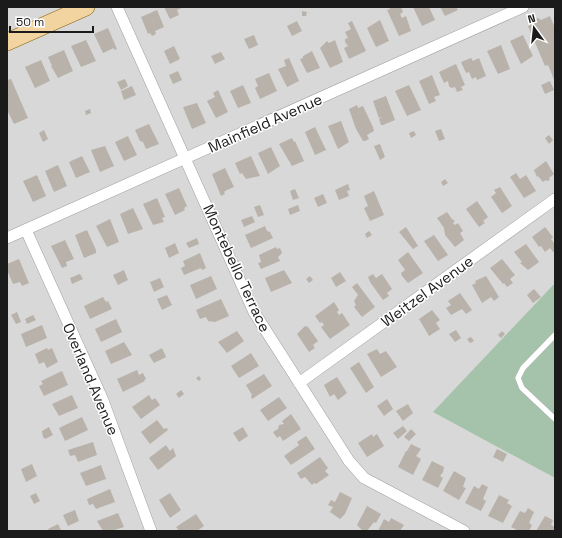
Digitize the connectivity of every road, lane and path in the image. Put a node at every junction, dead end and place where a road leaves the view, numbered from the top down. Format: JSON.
{"nodes":[{"id":1,"x":86,"y":7,"type":"edge"},
{"id":2,"x":117,"y":7,"type":"edge"},
{"id":3,"x":523,"y":7,"type":"edge"},
{"id":4,"x":7,"y":42,"type":"edge"},
{"id":5,"x":186,"y":158,"type":"junction"},
{"id":6,"x":555,"y":199,"type":"edge"},
{"id":7,"x":26,"y":230,"type":"junction"},
{"id":8,"x":7,"y":238,"type":"edge"},
{"id":9,"x":555,"y":336,"type":"edge"},
{"id":10,"x":298,"y":383,"type":"junction"},
{"id":11,"x":555,"y":419,"type":"edge"},
{"id":12,"x":151,"y":531,"type":"edge"},
{"id":13,"x":464,"y":531,"type":"edge"}],
"edges":[{"from":1,"to":4,"type":"main road"},
{"from":2,"to":5,"type":"street","name":"Montebello Terrace"},
{"from":3,"to":5,"type":"street","name":"Mainfield Avenue"},
{"from":5,"to":7,"type":"street","name":"Mainfield Avenue"},
{"from":5,"to":10,"type":"street","name":"Montebello Terrace"},
{"from":6,"to":10,"type":"street","name":"Weitzel Avenue"},
{"from":7,"to":8,"type":"street","name":"Mainfield Avenue"},
{"from":7,"to":12,"type":"street","name":"Overland Avenue"},
{"from":9,"to":11,"type":"lane"},
{"from":10,"to":13,"type":"street","name":"Montebello Terrace"}]}
